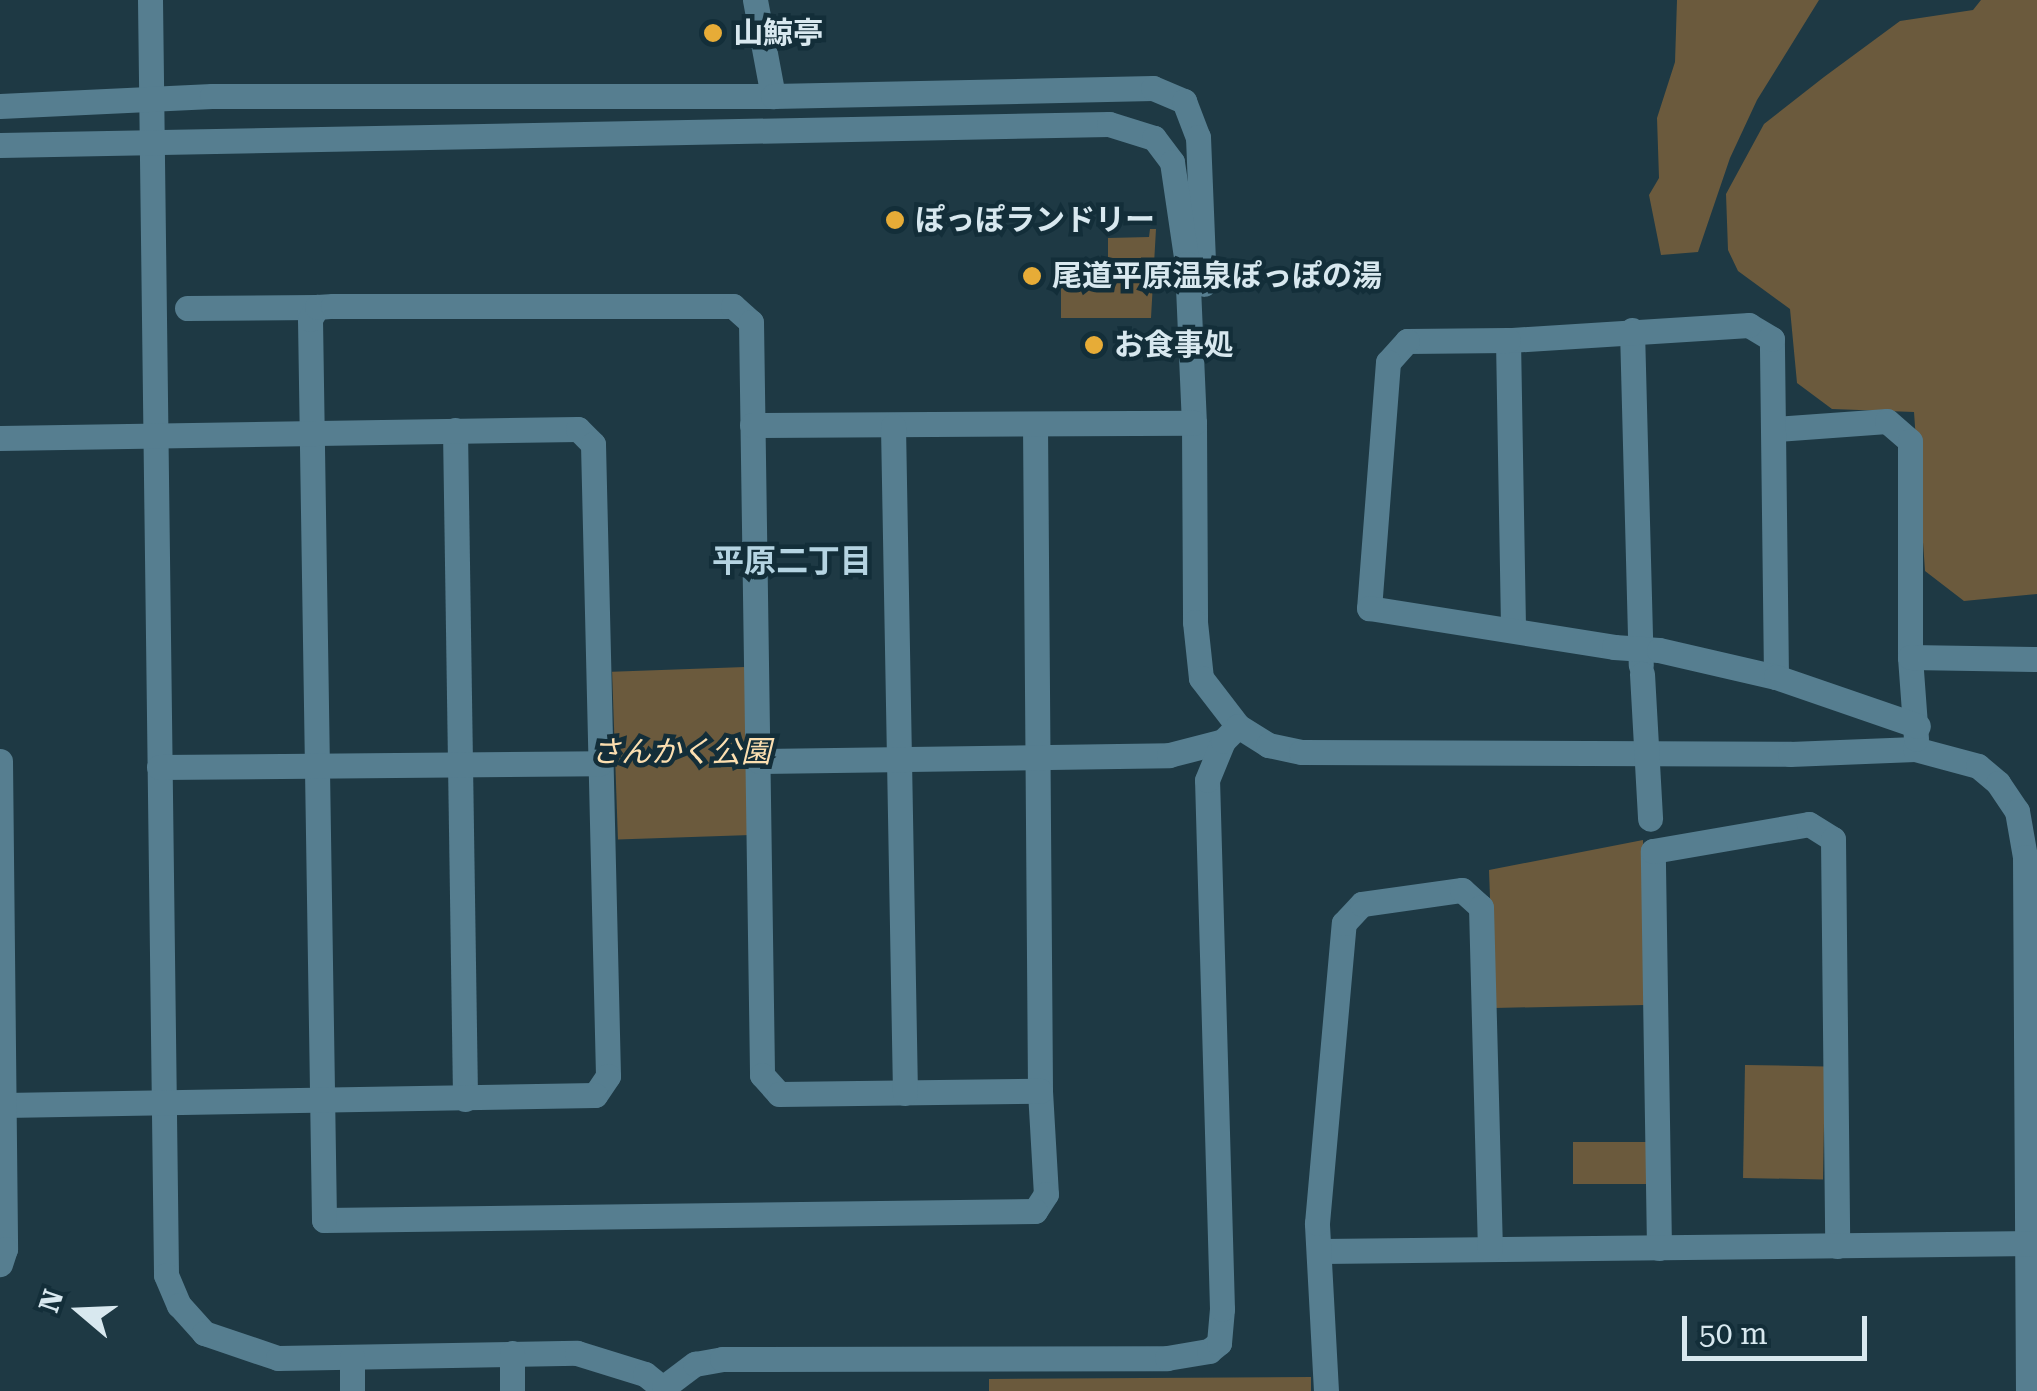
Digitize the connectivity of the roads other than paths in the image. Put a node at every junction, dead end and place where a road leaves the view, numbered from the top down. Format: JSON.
{"nodes":[{"id":1,"x":150,"y":0,"type":"edge"},
{"id":2,"x":756,"y":0,"type":"edge"},
{"id":3,"x":936,"y":92,"type":"junction"},
{"id":4,"x":772,"y":96,"type":"junction"},
{"id":5,"x":154,"y":97,"type":"junction"},
{"id":6,"x":0,"y":106,"type":"edge"},
{"id":7,"x":936,"y":129,"type":"junction"},
{"id":8,"x":152,"y":144,"type":"junction"},
{"id":9,"x":0,"y":145,"type":"edge"},
{"id":10,"x":317,"y":307,"type":"junction"},
{"id":11,"x":187,"y":308,"type":"dead end"},
{"id":12,"x":1632,"y":330,"type":"junction"},
{"id":13,"x":1508,"y":340,"type":"junction"},
{"id":14,"x":1194,"y":423,"type":"junction"},
{"id":15,"x":1035,"y":424,"type":"junction"},
{"id":16,"x":752,"y":425,"type":"junction"},
{"id":17,"x":893,"y":426,"type":"junction"},
{"id":18,"x":1776,"y":429,"type":"junction"},
{"id":19,"x":455,"y":430,"type":"junction"},
{"id":20,"x":311,"y":432,"type":"junction"},
{"id":21,"x":153,"y":435,"type":"junction"},
{"id":22,"x":0,"y":438,"type":"edge"},
{"id":23,"x":1513,"y":630,"type":"junction"},
{"id":24,"x":1638,"y":648,"type":"junction"},
{"id":25,"x":1910,"y":658,"type":"junction"},
{"id":26,"x":2037,"y":659,"type":"edge"},
{"id":27,"x":1776,"y":676,"type":"junction"},
{"id":28,"x":1230,"y":733,"type":"junction"},
{"id":29,"x":1916,"y":738,"type":"junction"},
{"id":30,"x":1038,"y":756,"type":"junction"},
{"id":31,"x":760,"y":761,"type":"junction"},
{"id":32,"x":900,"y":761,"type":"junction"},
{"id":33,"x":0,"y":762,"type":"edge"},
{"id":34,"x":600,"y":763,"type":"junction"},
{"id":35,"x":319,"y":766,"type":"junction"},
{"id":36,"x":159,"y":767,"type":"junction"},
{"id":37,"x":461,"y":767,"type":"junction"},
{"id":38,"x":1653,"y":851,"type":"junction"},
{"id":39,"x":1040,"y":1091,"type":"junction"},
{"id":40,"x":906,"y":1092,"type":"junction"},
{"id":41,"x":465,"y":1099,"type":"junction"},
{"id":42,"x":164,"y":1103,"type":"junction"},
{"id":43,"x":321,"y":1103,"type":"junction"},
{"id":44,"x":4,"y":1105,"type":"junction"},
{"id":45,"x":2031,"y":1244,"type":"edge"},
{"id":46,"x":1837,"y":1246,"type":"junction"},
{"id":47,"x":1659,"y":1248,"type":"junction"},
{"id":48,"x":1490,"y":1249,"type":"junction"},
{"id":49,"x":1322,"y":1251,"type":"junction"},
{"id":50,"x":0,"y":1264,"type":"edge"},
{"id":51,"x":512,"y":1353,"type":"junction"},
{"id":52,"x":352,"y":1357,"type":"junction"},
{"id":53,"x":665,"y":1389,"type":"edge"},
{"id":54,"x":352,"y":1391,"type":"edge"},
{"id":55,"x":512,"y":1391,"type":"edge"},
{"id":56,"x":1326,"y":1391,"type":"edge"},
{"id":57,"x":2028,"y":1391,"type":"edge"}],
"edges":[{"from":1,"to":5,"type":"street"},
{"from":2,"to":4,"type":"street"},
{"from":3,"to":4,"type":"street"},
{"from":3,"to":7,"type":"street"},
{"from":3,"to":14,"type":"street"},
{"from":4,"to":5,"type":"street"},
{"from":5,"to":6,"type":"street"},
{"from":5,"to":8,"type":"street"},
{"from":7,"to":8,"type":"street"},
{"from":7,"to":14,"type":"street"},
{"from":8,"to":9,"type":"street"},
{"from":8,"to":21,"type":"street"},
{"from":10,"to":11,"type":"street"},
{"from":10,"to":16,"type":"street"},
{"from":10,"to":20,"type":"street"},
{"from":12,"to":13,"type":"street"},
{"from":12,"to":18,"type":"street"},
{"from":12,"to":24,"type":"street"},
{"from":13,"to":23,"type":"street"},
{"from":13,"to":23,"type":"street"},
{"from":14,"to":15,"type":"street"},
{"from":14,"to":28,"type":"street"},
{"from":15,"to":17,"type":"street"},
{"from":15,"to":30,"type":"street"},
{"from":16,"to":17,"type":"street"},
{"from":16,"to":31,"type":"street"},
{"from":17,"to":32,"type":"street"},
{"from":18,"to":25,"type":"street"},
{"from":18,"to":27,"type":"street"},
{"from":19,"to":20,"type":"street"},
{"from":19,"to":34,"type":"street"},
{"from":19,"to":37,"type":"street"},
{"from":20,"to":21,"type":"street"},
{"from":20,"to":35,"type":"street"},
{"from":21,"to":22,"type":"street"},
{"from":21,"to":36,"type":"street"},
{"from":23,"to":24,"type":"street"},
{"from":24,"to":27,"type":"street"},
{"from":24,"to":38,"type":"street","bridge":true},
{"from":25,"to":26,"type":"street"},
{"from":25,"to":29,"type":"street"},
{"from":27,"to":29,"type":"street"},
{"from":28,"to":29,"type":"street"},
{"from":28,"to":30,"type":"street"},
{"from":28,"to":53,"type":"street"},
{"from":29,"to":45,"type":"street"},
{"from":30,"to":32,"type":"street"},
{"from":30,"to":39,"type":"street"},
{"from":31,"to":32,"type":"street"},
{"from":31,"to":40,"type":"street"},
{"from":32,"to":40,"type":"street"},
{"from":33,"to":44,"type":"street"},
{"from":34,"to":37,"type":"street"},
{"from":34,"to":41,"type":"street"},
{"from":35,"to":36,"type":"street"},
{"from":35,"to":37,"type":"street"},
{"from":35,"to":43,"type":"street"},
{"from":36,"to":42,"type":"street"},
{"from":37,"to":41,"type":"street"},
{"from":38,"to":46,"type":"street"},
{"from":38,"to":47,"type":"street"},
{"from":39,"to":40,"type":"street"},
{"from":39,"to":43,"type":"street"},
{"from":41,"to":43,"type":"street"},
{"from":42,"to":43,"type":"street"},
{"from":42,"to":44,"type":"street"},
{"from":42,"to":52,"type":"street"},
{"from":44,"to":50,"type":"street"},
{"from":45,"to":46,"type":"street"},
{"from":45,"to":57,"type":"street"},
{"from":46,"to":47,"type":"street"},
{"from":47,"to":48,"type":"street"},
{"from":48,"to":49,"type":"street"},
{"from":48,"to":49,"type":"street"},
{"from":49,"to":56,"type":"street"},
{"from":51,"to":52,"type":"street"},
{"from":51,"to":53,"type":"street"},
{"from":51,"to":55,"type":"street"},
{"from":52,"to":54,"type":"street"}]}
